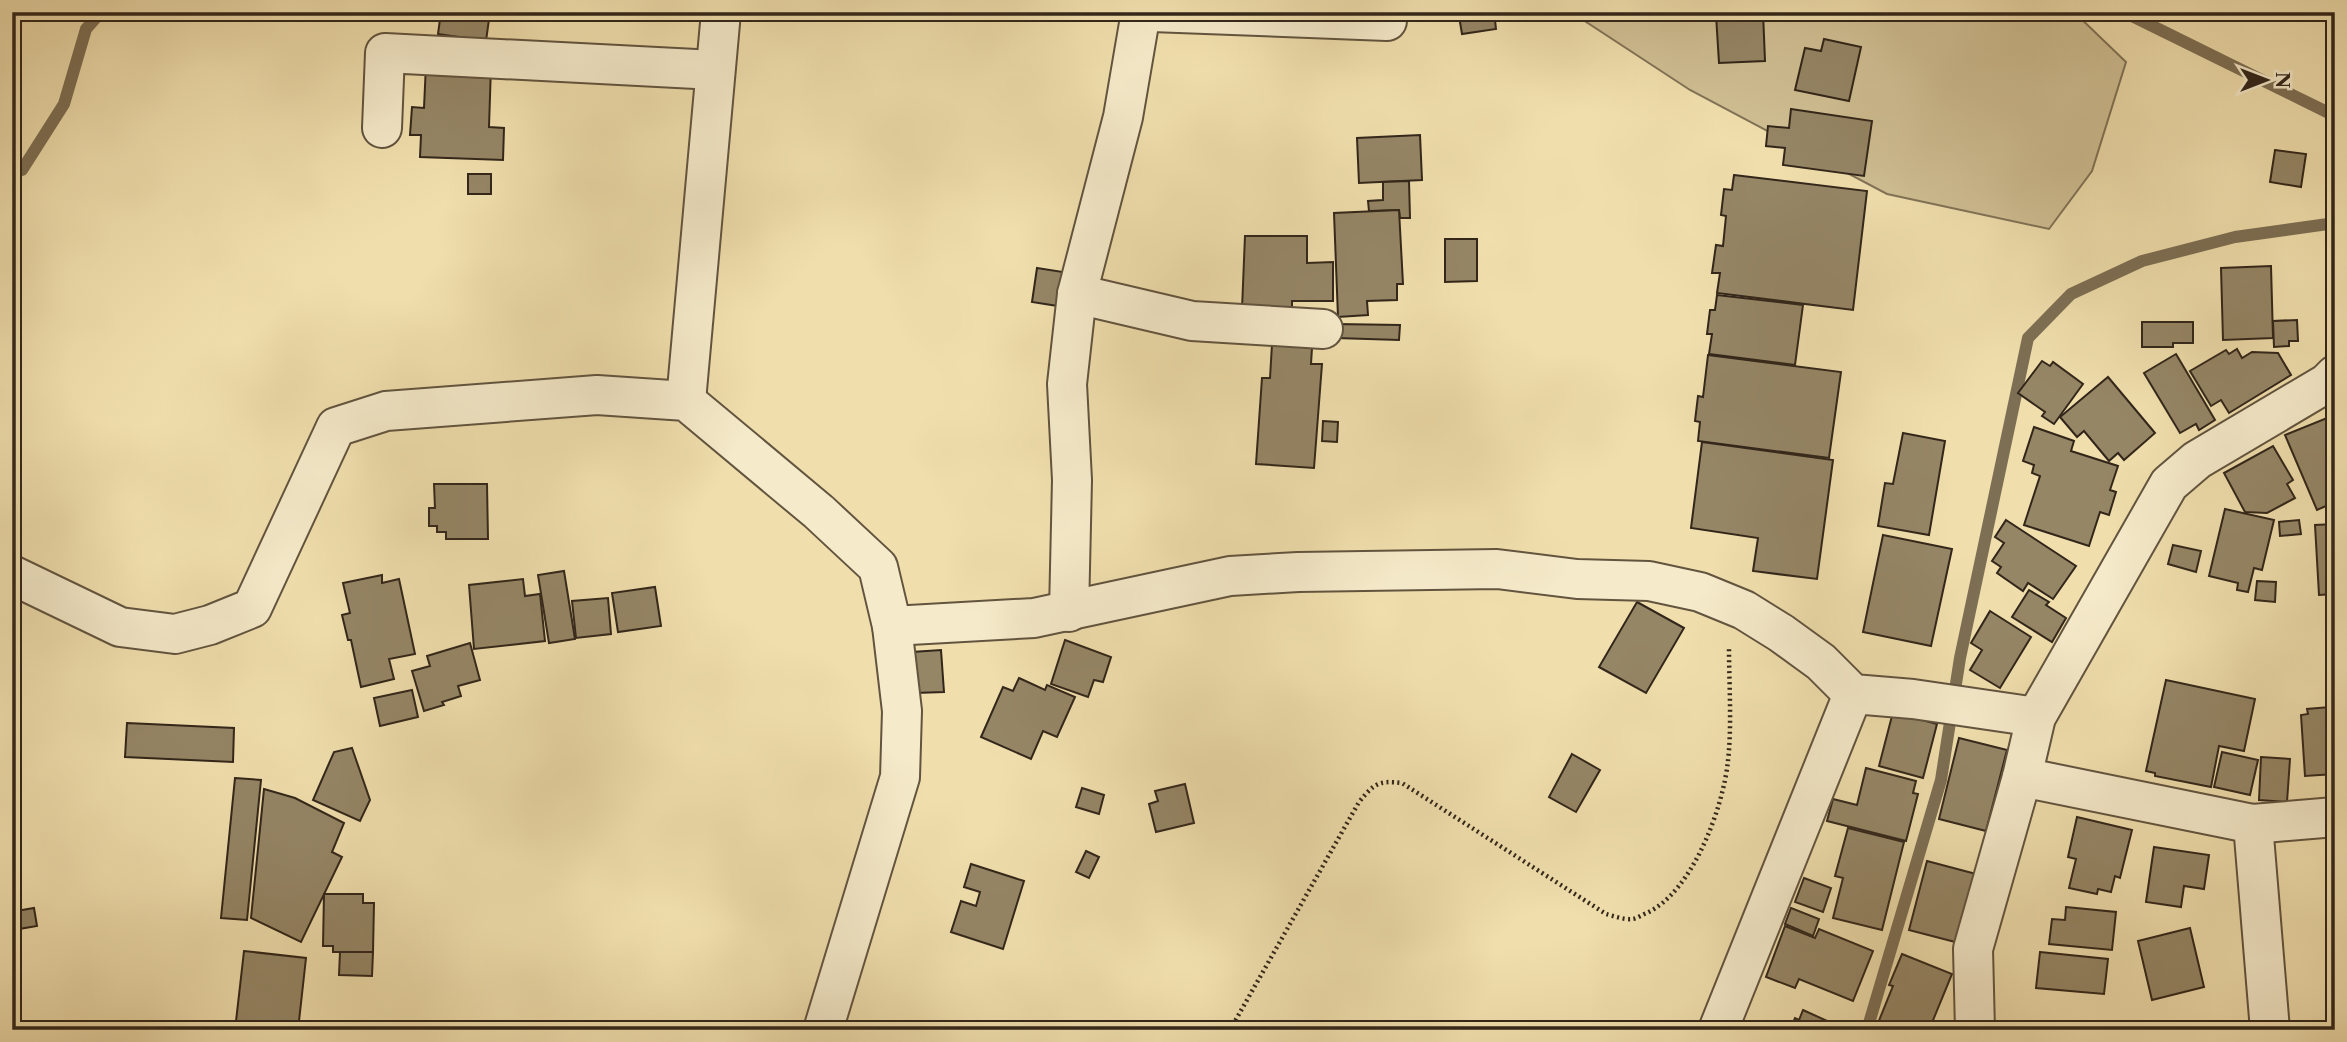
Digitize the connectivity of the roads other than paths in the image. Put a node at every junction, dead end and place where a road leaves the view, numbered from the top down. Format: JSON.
{"nodes":[{"id":1,"x":721,"y":12,"type":"edge"},
{"id":2,"x":1141,"y":12,"type":"edge"},
{"id":3,"x":1152,"y":12,"type":"edge"},
{"id":4,"x":1387,"y":21,"type":"dead end"},
{"id":5,"x":715,"y":70,"type":"junction"},
{"id":6,"x":382,"y":128,"type":"dead end"},
{"id":7,"x":1077,"y":294,"type":"junction"},
{"id":8,"x":1323,"y":329,"type":"dead end"},
{"id":9,"x":2332,"y":386,"type":"edge"},
{"id":10,"x":686,"y":401,"type":"junction"},
{"id":11,"x":12,"y":575,"type":"edge"},
{"id":12,"x":1069,"y":612,"type":"junction"},
{"id":13,"x":892,"y":626,"type":"junction"},
{"id":14,"x":1853,"y":694,"type":"junction"},
{"id":15,"x":2036,"y":717,"type":"junction"},
{"id":16,"x":2022,"y":777,"type":"junction"},
{"id":17,"x":2335,"y":817,"type":"edge"},
{"id":18,"x":2253,"y":824,"type":"junction"},
{"id":19,"x":823,"y":1030,"type":"edge"},
{"id":20,"x":1718,"y":1030,"type":"edge"},
{"id":21,"x":1975,"y":1030,"type":"edge"},
{"id":22,"x":2270,"y":1030,"type":"edge"}],
"edges":[{"from":1,"to":5,"type":"street"},
{"from":2,"to":7,"type":"street"},
{"from":3,"to":4,"type":"street"},
{"from":5,"to":6,"type":"street"},
{"from":5,"to":10,"type":"street"},
{"from":7,"to":8,"type":"street"},
{"from":7,"to":12,"type":"street"},
{"from":9,"to":15,"type":"street"},
{"from":10,"to":11,"type":"street"},
{"from":10,"to":13,"type":"street"},
{"from":12,"to":13,"type":"street"},
{"from":12,"to":14,"type":"street"},
{"from":13,"to":19,"type":"street"},
{"from":14,"to":15,"type":"street"},
{"from":14,"to":20,"type":"street"},
{"from":15,"to":16,"type":"street"},
{"from":16,"to":18,"type":"street"},
{"from":16,"to":21,"type":"street"},
{"from":17,"to":18,"type":"street"},
{"from":18,"to":22,"type":"street"}]}
